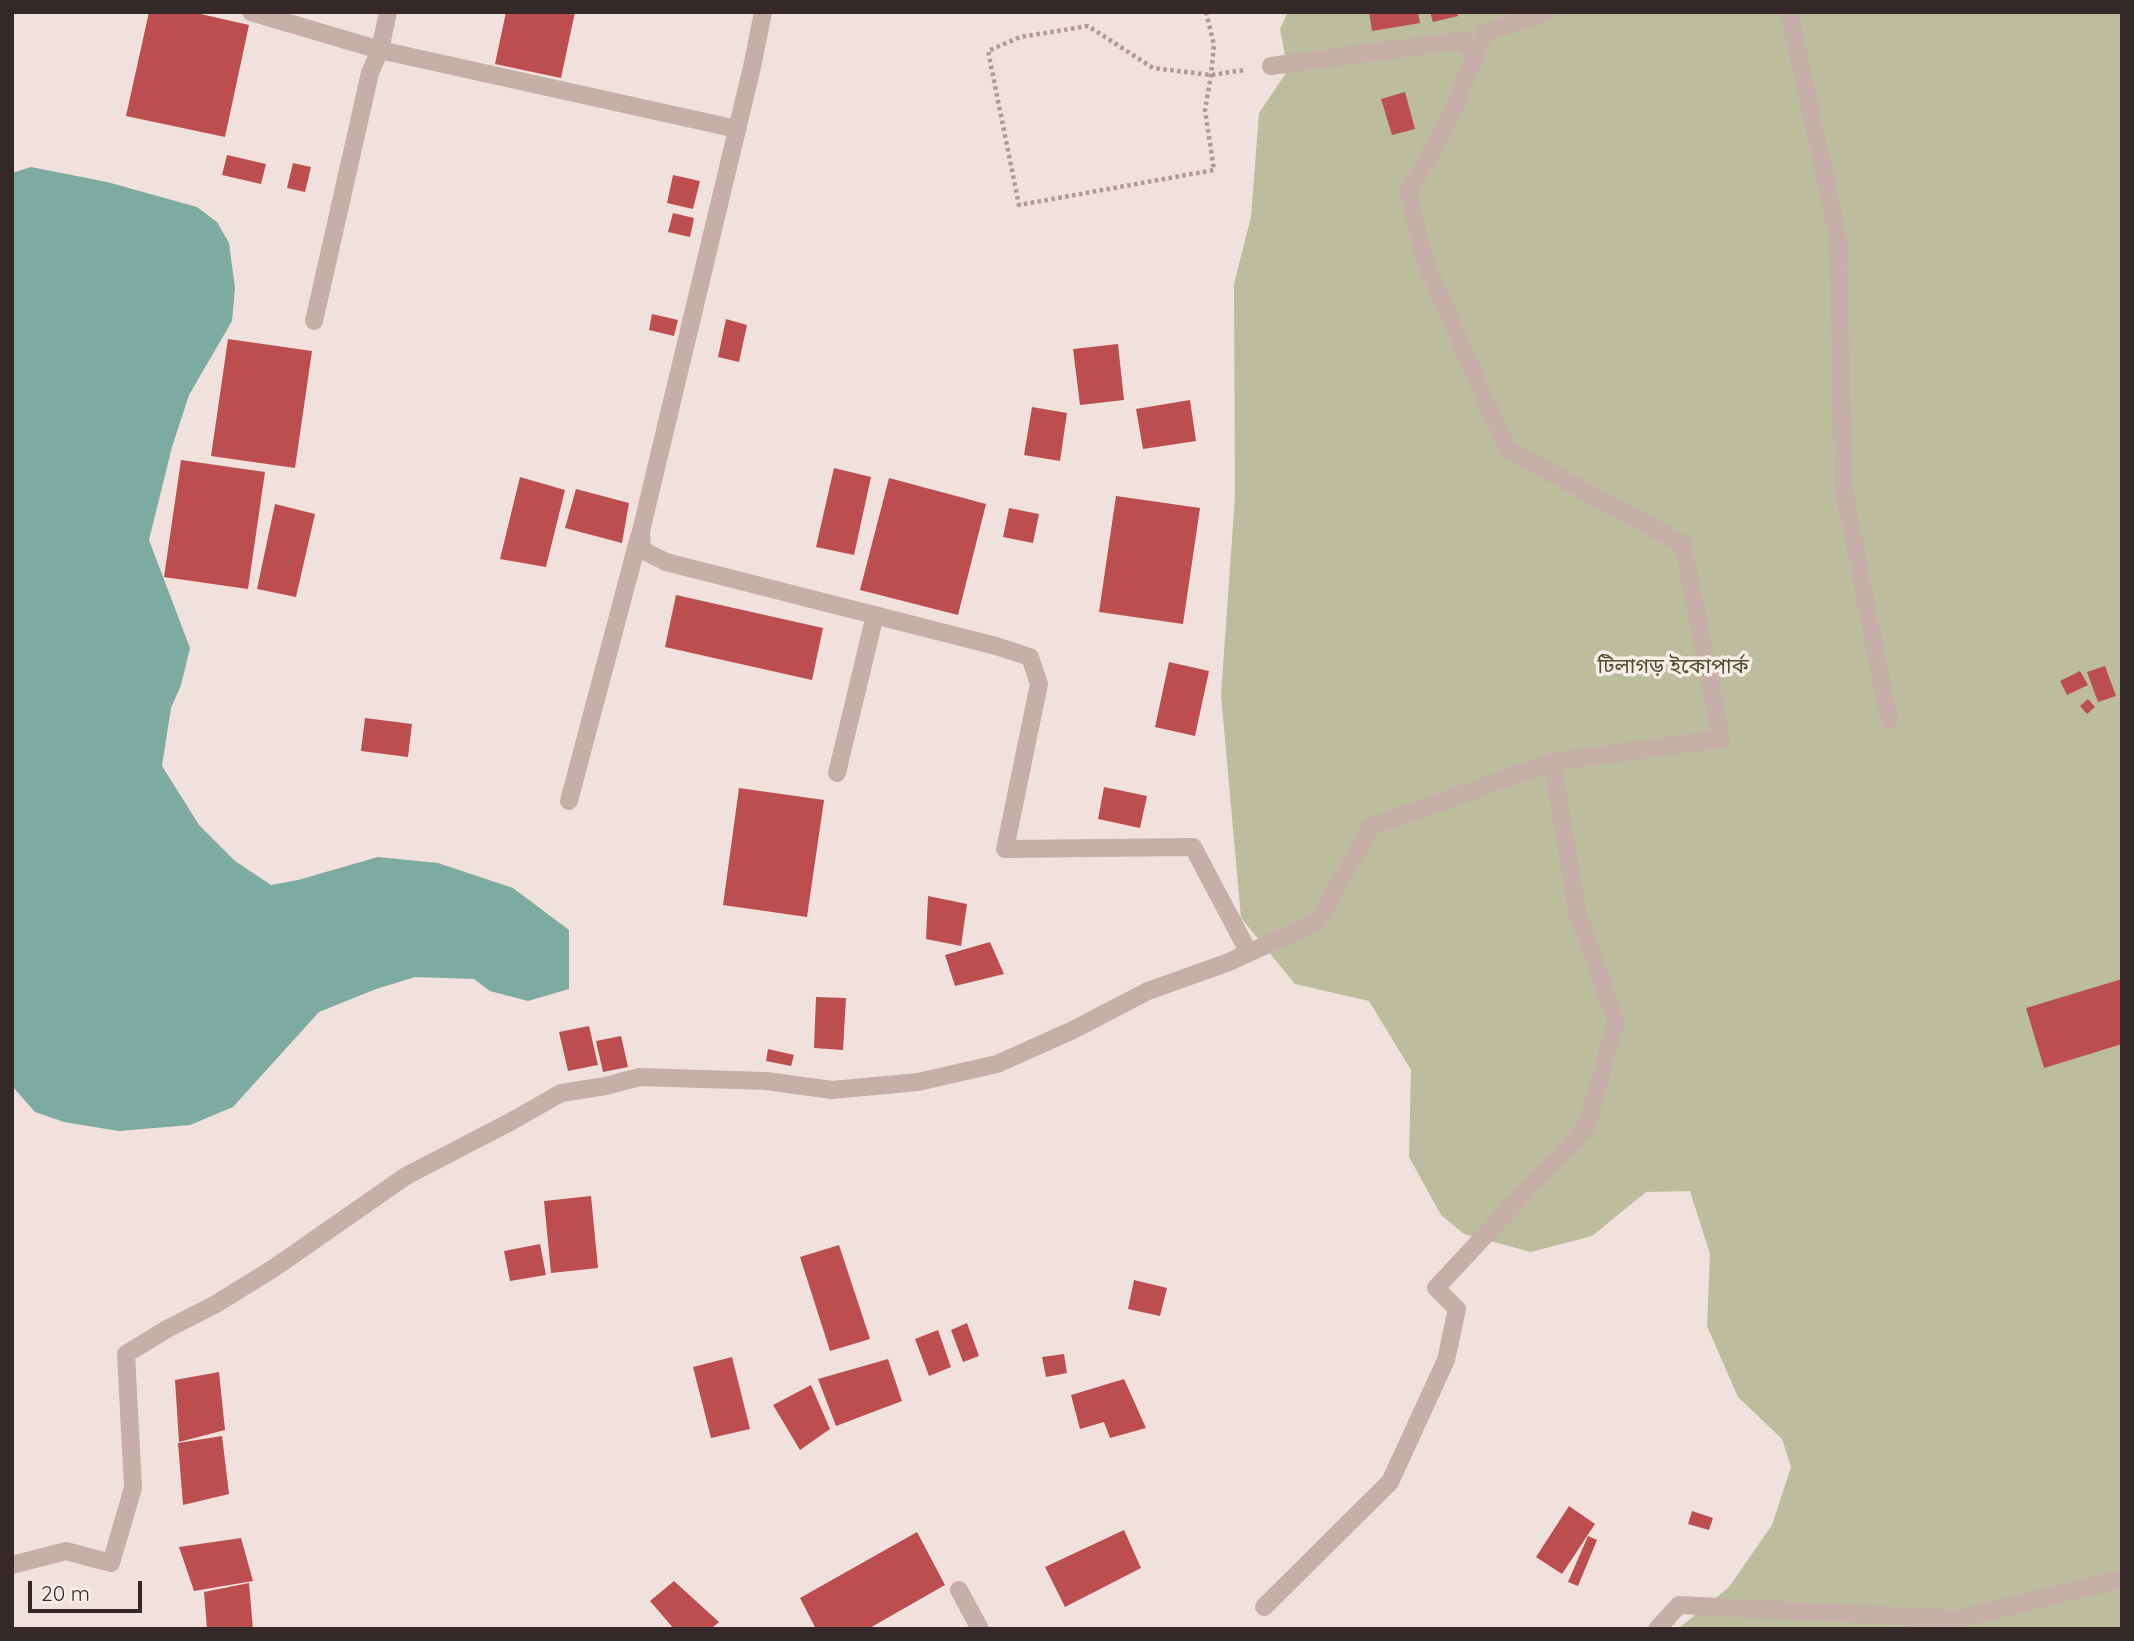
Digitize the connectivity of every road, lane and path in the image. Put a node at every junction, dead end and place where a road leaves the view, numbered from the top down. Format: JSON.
{"nodes":[{"id":1,"x":251,"y":12,"type":"edge"},
{"id":2,"x":388,"y":12,"type":"edge"},
{"id":3,"x":763,"y":12,"type":"edge"},
{"id":4,"x":1206,"y":12,"type":"edge"},
{"id":5,"x":1548,"y":12,"type":"edge"},
{"id":6,"x":1789,"y":12,"type":"edge"},
{"id":7,"x":380,"y":50,"type":"junction"},
{"id":8,"x":1475,"y":58,"type":"junction"},
{"id":9,"x":1271,"y":66,"type":"dead end"},
{"id":10,"x":1211,"y":75,"type":"junction"},
{"id":11,"x":737,"y":129,"type":"junction"},
{"id":12,"x":314,"y":321,"type":"dead end"},
{"id":13,"x":641,"y":531,"type":"junction"},
{"id":14,"x":875,"y":615,"type":"junction"},
{"id":15,"x":1889,"y":720,"type":"dead end"},
{"id":16,"x":1552,"y":762,"type":"junction"},
{"id":17,"x":837,"y":772,"type":"dead end"},
{"id":18,"x":569,"y":801,"type":"dead end"},
{"id":19,"x":1249,"y":953,"type":"junction"},
{"id":20,"x":12,"y":1566,"type":"edge"},
{"id":21,"x":2122,"y":1579,"type":"edge"},
{"id":22,"x":960,"y":1590,"type":"dead end"},
{"id":23,"x":1264,"y":1607,"type":"dead end"},
{"id":24,"x":980,"y":1629,"type":"edge"},
{"id":25,"x":1657,"y":1629,"type":"edge"}],
"edges":[{"from":1,"to":7,"type":"street"},
{"from":2,"to":7,"type":"street"},
{"from":3,"to":11,"type":"street"},
{"from":4,"to":10,"type":"path"},
{"from":5,"to":8,"type":"street"},
{"from":6,"to":15,"type":"street"},
{"from":7,"to":11,"type":"street"},
{"from":7,"to":12,"type":"street"},
{"from":8,"to":9,"type":"street"},
{"from":8,"to":16,"type":"street"},
{"from":10,"to":10,"type":"path"},
{"from":11,"to":13,"type":"street"},
{"from":13,"to":14,"type":"street"},
{"from":13,"to":18,"type":"street"},
{"from":14,"to":17,"type":"street"},
{"from":14,"to":19,"type":"street"},
{"from":16,"to":19,"type":"street"},
{"from":16,"to":23,"type":"street"},
{"from":19,"to":20,"type":"street"},
{"from":21,"to":25,"type":"street"},
{"from":22,"to":24,"type":"street"}]}
